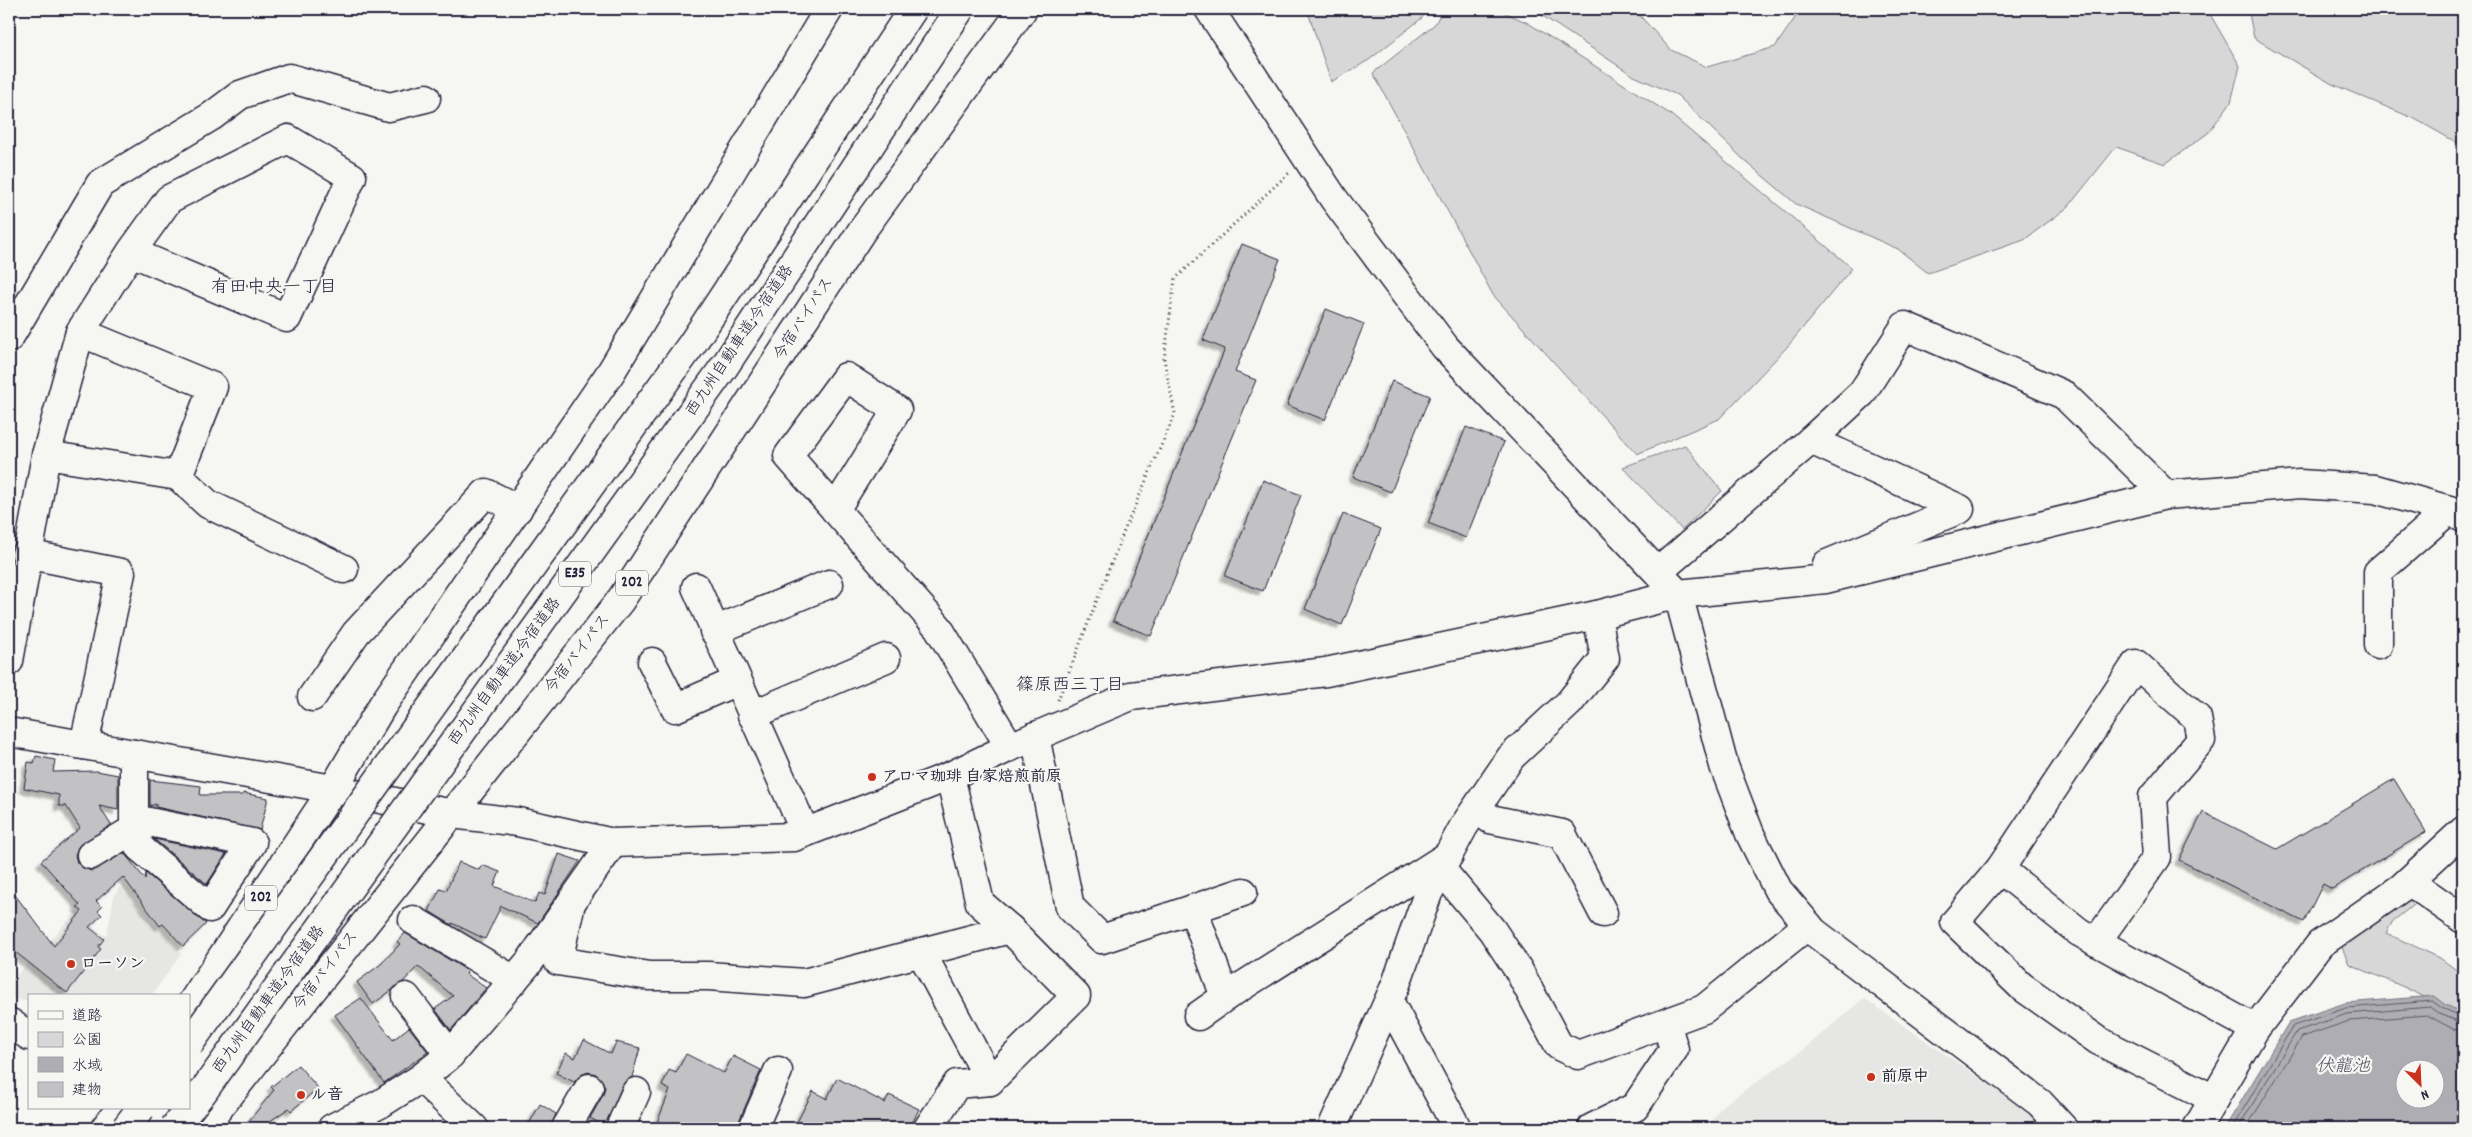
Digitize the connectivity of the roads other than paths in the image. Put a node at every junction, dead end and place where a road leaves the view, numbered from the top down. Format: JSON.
{"nodes":[{"id":1,"x":829,"y":9,"type":"edge"},
{"id":2,"x":914,"y":9,"type":"edge"},
{"id":3,"x":960,"y":9,"type":"edge"},
{"id":4,"x":1022,"y":9,"type":"edge"},
{"id":5,"x":1209,"y":9,"type":"edge"},
{"id":6,"x":426,"y":98,"type":"dead end"},
{"id":7,"x":130,"y":252,"type":"junction"},
{"id":8,"x":80,"y":332,"type":"junction"},
{"id":9,"x":9,"y":338,"type":"edge"},
{"id":10,"x":1811,"y":440,"type":"junction"},
{"id":11,"x":46,"y":455,"type":"junction"},
{"id":12,"x":178,"y":476,"type":"junction"},
{"id":13,"x":2166,"y":495,"type":"junction"},
{"id":14,"x":518,"y":509,"type":"junction"},
{"id":15,"x":835,"y":510,"type":"junction"},
{"id":16,"x":2456,"y":514,"type":"edge"},
{"id":17,"x":26,"y":554,"type":"junction"},
{"id":18,"x":344,"y":569,"type":"dead end"},
{"id":19,"x":1658,"y":572,"type":"junction"},
{"id":20,"x":1826,"y":579,"type":"junction"},
{"id":21,"x":829,"y":584,"type":"dead end"},
{"id":22,"x":696,"y":587,"type":"dead end"},
{"id":23,"x":1678,"y":594,"type":"junction"},
{"id":24,"x":1598,"y":615,"type":"junction"},
{"id":25,"x":714,"y":631,"type":"junction"},
{"id":26,"x":2378,"y":645,"type":"dead end"},
{"id":27,"x":886,"y":658,"type":"dead end"},
{"id":28,"x":9,"y":661,"type":"edge"},
{"id":29,"x":652,"y":662,"type":"dead end"},
{"id":30,"x":737,"y":682,"type":"junction"},
{"id":31,"x":312,"y":697,"type":"dead end"},
{"id":32,"x":752,"y":715,"type":"junction"},
{"id":33,"x":9,"y":732,"type":"edge"},
{"id":34,"x":1040,"y":734,"type":"junction"},
{"id":35,"x":84,"y":745,"type":"junction"},
{"id":36,"x":1010,"y":747,"type":"junction"},
{"id":37,"x":134,"y":754,"type":"junction"},
{"id":38,"x":950,"y":776,"type":"junction"},
{"id":39,"x":332,"y":789,"type":"junction"},
{"id":40,"x":1478,"y":806,"type":"junction"},
{"id":41,"x":452,"y":814,"type":"junction"},
{"id":42,"x":805,"y":832,"type":"junction"},
{"id":43,"x":2463,"y":832,"type":"edge"},
{"id":44,"x":613,"y":843,"type":"junction"},
{"id":45,"x":91,"y":855,"type":"dead end"},
{"id":46,"x":1445,"y":862,"type":"junction"},
{"id":47,"x":2000,"y":869,"type":"junction"},
{"id":48,"x":2409,"y":881,"type":"junction"},
{"id":49,"x":1243,"y":892,"type":"dead end"},
{"id":50,"x":571,"y":903,"type":"junction"},
{"id":51,"x":1193,"y":909,"type":"junction"},
{"id":52,"x":1603,"y":913,"type":"dead end"},
{"id":53,"x":413,"y":920,"type":"dead end"},
{"id":54,"x":2463,"y":920,"type":"edge"},
{"id":55,"x":1808,"y":925,"type":"junction"},
{"id":56,"x":1010,"y":929,"type":"junction"},
{"id":57,"x":2096,"y":942,"type":"junction"},
{"id":58,"x":922,"y":952,"type":"junction"},
{"id":59,"x":514,"y":980,"type":"junction"},
{"id":60,"x":1393,"y":993,"type":"junction"},
{"id":61,"x":406,"y":997,"type":"dead end"},
{"id":62,"x":1225,"y":997,"type":"junction"},
{"id":63,"x":190,"y":1005,"type":"edge"},
{"id":64,"x":1198,"y":1016,"type":"dead end"},
{"id":65,"x":1666,"y":1023,"type":"junction"},
{"id":66,"x":2255,"y":1029,"type":"junction"},
{"id":67,"x":190,"y":1043,"type":"edge"},
{"id":68,"x":450,"y":1055,"type":"junction"},
{"id":69,"x":778,"y":1071,"type":"dead end"},
{"id":70,"x":421,"y":1078,"type":"junction"},
{"id":71,"x":990,"y":1080,"type":"junction"},
{"id":72,"x":589,"y":1088,"type":"dead end"},
{"id":73,"x":636,"y":1092,"type":"dead end"},
{"id":74,"x":2214,"y":1098,"type":"junction"},
{"id":75,"x":190,"y":1107,"type":"edge"},
{"id":76,"x":119,"y":1110,"type":"edge"},
{"id":77,"x":140,"y":1110,"type":"edge"},
{"id":78,"x":188,"y":1110,"type":"edge"},
{"id":79,"x":1460,"y":1116,"type":"edge"},
{"id":80,"x":105,"y":1128,"type":"edge"},
{"id":81,"x":126,"y":1128,"type":"edge"},
{"id":82,"x":174,"y":1128,"type":"edge"},
{"id":83,"x":203,"y":1128,"type":"edge"},
{"id":84,"x":332,"y":1128,"type":"edge"},
{"id":85,"x":474,"y":1128,"type":"edge"},
{"id":86,"x":566,"y":1128,"type":"edge"},
{"id":87,"x":620,"y":1128,"type":"edge"},
{"id":88,"x":753,"y":1128,"type":"edge"},
{"id":89,"x":928,"y":1128,"type":"edge"},
{"id":90,"x":1332,"y":1128,"type":"edge"},
{"id":91,"x":1592,"y":1128,"type":"edge"},
{"id":92,"x":2063,"y":1128,"type":"edge"},
{"id":93,"x":2197,"y":1128,"type":"edge"}],
"edges":[{"from":1,"to":14,"type":"main road","number":"202"},
{"from":2,"to":67,"type":"main road","number":"E35","bridge":true},
{"from":3,"to":75,"type":"main road","name":"西九州自動車道;今宿道路","number":"E35","bridge":true},
{"from":4,"to":41,"type":"main road","name":"今宿バイパス","number":"202"},
{"from":5,"to":19,"type":"main road"},
{"from":6,"to":9,"type":"main road"},
{"from":7,"to":7,"type":"main road"},
{"from":7,"to":8,"type":"main road"},
{"from":8,"to":11,"type":"main road"},
{"from":8,"to":12,"type":"main road"},
{"from":10,"to":13,"type":"main road"},
{"from":10,"to":19,"type":"main road"},
{"from":10,"to":20,"type":"main road"},
{"from":11,"to":12,"type":"main road"},
{"from":11,"to":17,"type":"main road"},
{"from":12,"to":18,"type":"main road"},
{"from":13,"to":16,"type":"main road"},
{"from":13,"to":20,"type":"main road"},
{"from":14,"to":31,"type":"main road"},
{"from":14,"to":39,"type":"main road","number":"202"},
{"from":15,"to":15,"type":"main road"},
{"from":15,"to":36,"type":"main road"},
{"from":16,"to":26,"type":"main road"},
{"from":17,"to":28,"type":"main road"},
{"from":17,"to":35,"type":"main road"},
{"from":19,"to":23,"type":"main road"},
{"from":20,"to":23,"type":"main road"},
{"from":21,"to":25,"type":"main road"},
{"from":22,"to":25,"type":"main road"},
{"from":23,"to":24,"type":"main road"},
{"from":23,"to":55,"type":"main road"},
{"from":24,"to":34,"type":"main road"},
{"from":24,"to":40,"type":"main road"},
{"from":25,"to":30,"type":"main road"},
{"from":27,"to":32,"type":"main road"},
{"from":29,"to":30,"type":"main road"},
{"from":30,"to":32,"type":"main road"},
{"from":32,"to":42,"type":"main road"},
{"from":33,"to":35,"type":"main road"},
{"from":34,"to":36,"type":"main road"},
{"from":34,"to":51,"type":"main road"},
{"from":35,"to":37,"type":"main road"},
{"from":36,"to":38,"type":"main road"},
{"from":37,"to":39,"type":"main road"},
{"from":37,"to":45,"type":"main road"},
{"from":38,"to":42,"type":"main road"},
{"from":38,"to":56,"type":"main road"},
{"from":39,"to":41,"type":"main road"},
{"from":39,"to":63,"type":"main road","number":"202"},
{"from":40,"to":46,"type":"main road"},
{"from":40,"to":52,"type":"main road"},
{"from":41,"to":44,"type":"main road"},
{"from":41,"to":83,"type":"main road","name":"今宿バイパス","number":"202"},
{"from":42,"to":44,"type":"main road"},
{"from":43,"to":48,"type":"main road"},
{"from":44,"to":50,"type":"main road"},
{"from":46,"to":60,"type":"main road"},
{"from":46,"to":62,"type":"main road"},
{"from":46,"to":65,"type":"main road"},
{"from":47,"to":57,"type":"main road"},
{"from":47,"to":57,"type":"main road"},
{"from":47,"to":74,"type":"main road"},
{"from":48,"to":54,"type":"main road"},
{"from":48,"to":66,"type":"main road"},
{"from":49,"to":51,"type":"main road"},
{"from":50,"to":58,"type":"main road"},
{"from":50,"to":59,"type":"main road"},
{"from":51,"to":62,"type":"main road"},
{"from":53,"to":59,"type":"main road"},
{"from":55,"to":65,"type":"main road"},
{"from":55,"to":92,"type":"main road"},
{"from":56,"to":58,"type":"main road"},
{"from":56,"to":71,"type":"main road"},
{"from":57,"to":66,"type":"main road"},
{"from":58,"to":71,"type":"main road"},
{"from":59,"to":68,"type":"main road"},
{"from":60,"to":79,"type":"main road"},
{"from":60,"to":90,"type":"main road"},
{"from":61,"to":68,"type":"main road"},
{"from":62,"to":64,"type":"main road"},
{"from":65,"to":91,"type":"main road"},
{"from":66,"to":74,"type":"main road"},
{"from":68,"to":70,"type":"main road"},
{"from":69,"to":88,"type":"main road"},
{"from":70,"to":84,"type":"main road"},
{"from":70,"to":85,"type":"main road"},
{"from":71,"to":89,"type":"main road"},
{"from":72,"to":86,"type":"main road"},
{"from":73,"to":87,"type":"main road"},
{"from":74,"to":93,"type":"main road"},
{"from":76,"to":80,"type":"main road"},
{"from":77,"to":81,"type":"main road","bridge":true},
{"from":78,"to":82,"type":"main road","name":"西九州自動車道;今宿道路","number":"E35","bridge":true}]}
